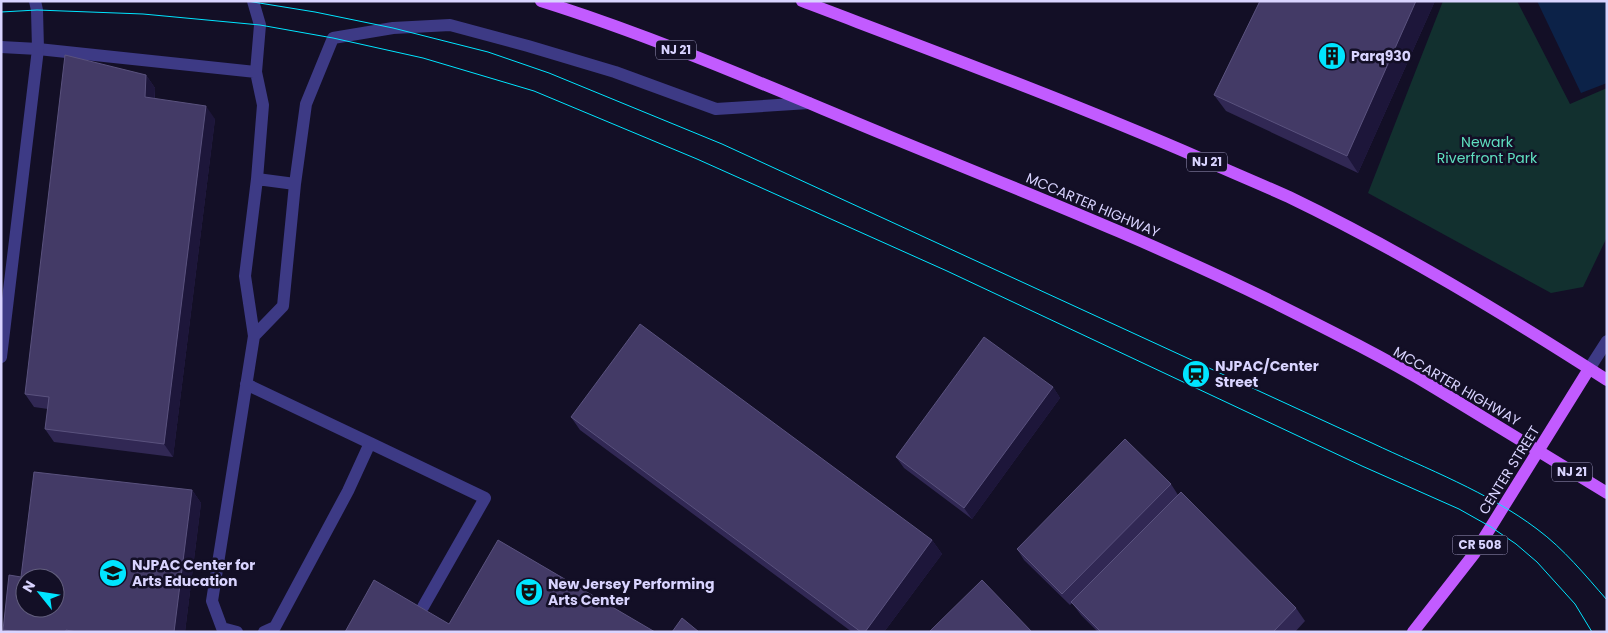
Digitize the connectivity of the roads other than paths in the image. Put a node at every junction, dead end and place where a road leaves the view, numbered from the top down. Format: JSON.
{"nodes":[{"id":1,"x":35,"y":1,"type":"edge"},
{"id":2,"x":253,"y":1,"type":"edge"},
{"id":3,"x":541,"y":1,"type":"edge"},
{"id":4,"x":802,"y":1,"type":"edge"},
{"id":5,"x":1,"y":47,"type":"edge"},
{"id":6,"x":38,"y":49,"type":"junction"},
{"id":7,"x":256,"y":72,"type":"junction"},
{"id":8,"x":809,"y":104,"type":"junction"},
{"id":9,"x":257,"y":179,"type":"junction"},
{"id":10,"x":295,"y":184,"type":"junction"},
{"id":11,"x":254,"y":336,"type":"junction"},
{"id":12,"x":1607,"y":341,"type":"edge"},
{"id":13,"x":1,"y":357,"type":"edge"},
{"id":14,"x":1589,"y":369,"type":"junction"},
{"id":15,"x":1607,"y":380,"type":"edge"},
{"id":16,"x":246,"y":384,"type":"junction"},
{"id":17,"x":370,"y":443,"type":"junction"},
{"id":18,"x":1538,"y":451,"type":"junction"},
{"id":19,"x":1607,"y":493,"type":"edge"},
{"id":20,"x":423,"y":607,"type":"edge"},
{"id":21,"x":237,"y":632,"type":"edge"},
{"id":22,"x":264,"y":632,"type":"edge"},
{"id":23,"x":1413,"y":632,"type":"edge"}],
"edges":[{"from":1,"to":6,"type":"street"},
{"from":2,"to":7,"type":"street"},
{"from":3,"to":8,"type":"main road","name":"MCCARTER HIGHWAY","number":"NJ 21"},
{"from":4,"to":14,"type":"main road","number":"NJ 21"},
{"from":5,"to":6,"type":"street"},
{"from":6,"to":7,"type":"street"},
{"from":6,"to":13,"type":"street"},
{"from":7,"to":9,"type":"street"},
{"from":8,"to":10,"type":"street"},
{"from":8,"to":18,"type":"main road","name":"MCCARTER HIGHWAY","number":"NJ 21"},
{"from":9,"to":10,"type":"street"},
{"from":9,"to":11,"type":"street"},
{"from":10,"to":11,"type":"street"},
{"from":11,"to":16,"type":"street"},
{"from":12,"to":14,"type":"street"},
{"from":14,"to":15,"type":"main road","number":"NJ 21"},
{"from":14,"to":18,"type":"main road","name":"CENTER STREET","number":"CR 508"},
{"from":16,"to":17,"type":"street"},
{"from":16,"to":21,"type":"street"},
{"from":17,"to":20,"type":"street"},
{"from":17,"to":22,"type":"street"},
{"from":18,"to":19,"type":"main road","name":"MCCARTER HIGHWAY","number":"NJ 21"},
{"from":18,"to":23,"type":"main road","name":"CENTER STREET","number":"CR 508"}]}
